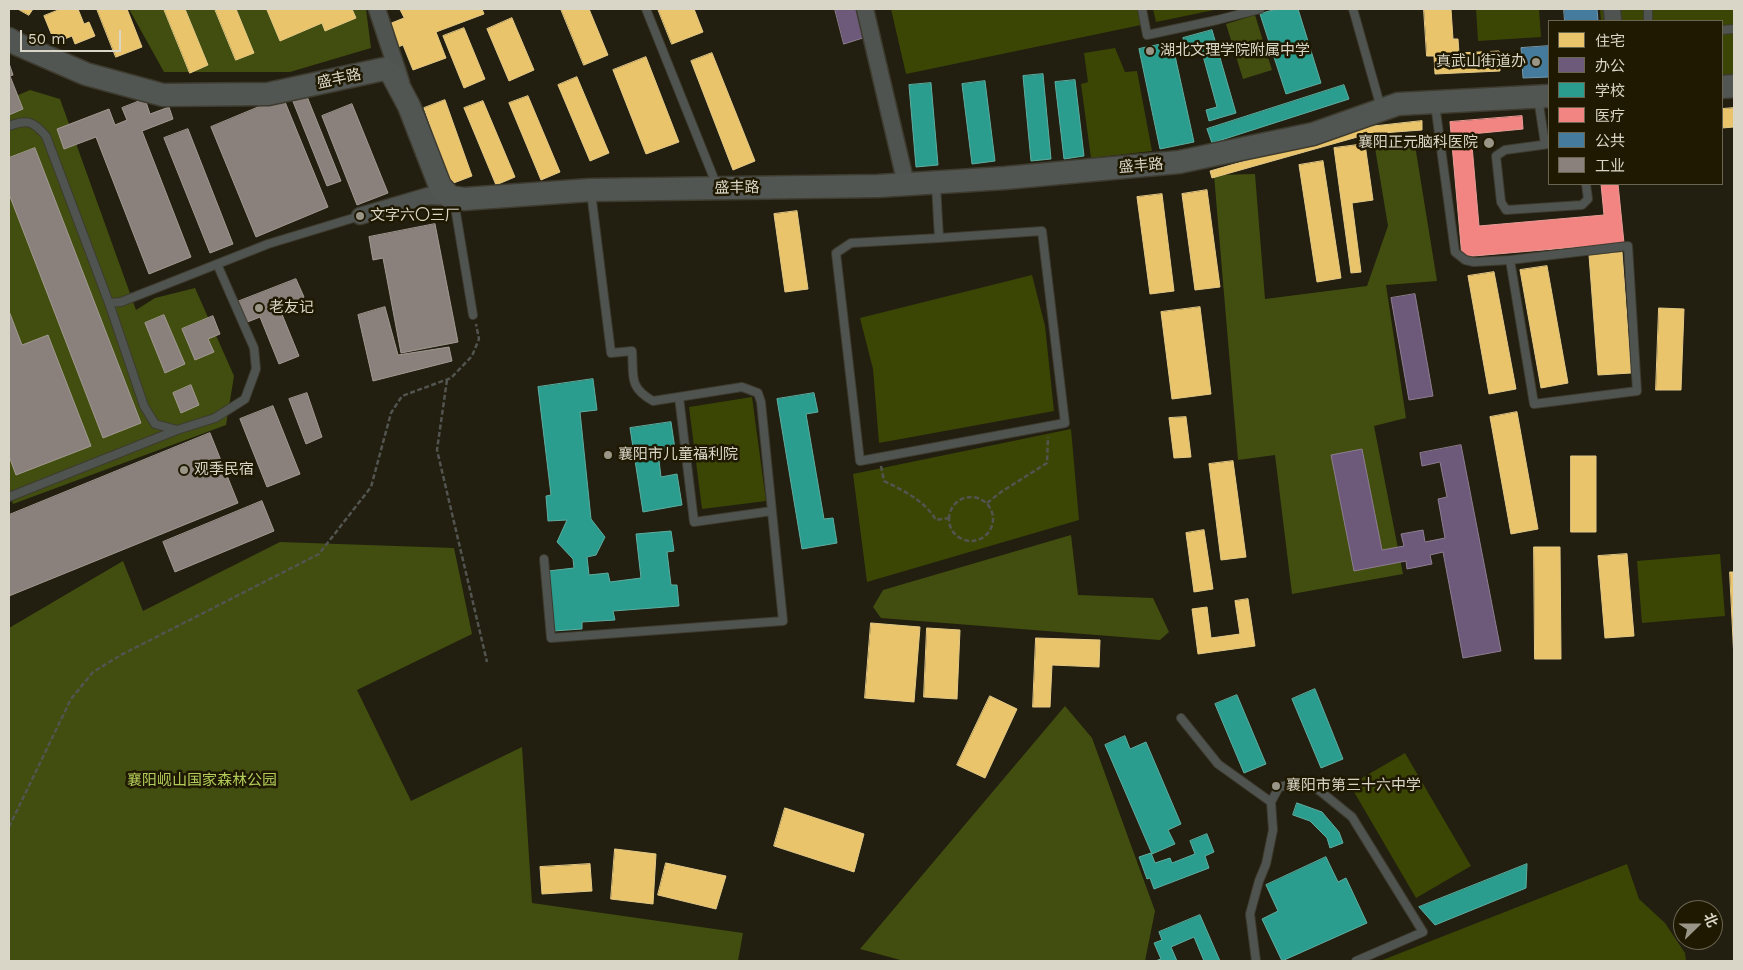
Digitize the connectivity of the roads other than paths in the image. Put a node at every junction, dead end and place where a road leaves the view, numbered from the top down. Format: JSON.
{"nodes":[{"id":1,"x":377,"y":9,"type":"edge"},
{"id":2,"x":646,"y":9,"type":"edge"},
{"id":3,"x":865,"y":9,"type":"edge"},
{"id":4,"x":1142,"y":9,"type":"edge"},
{"id":5,"x":1260,"y":9,"type":"edge"},
{"id":6,"x":1353,"y":9,"type":"edge"},
{"id":7,"x":9,"y":39,"type":"edge"},
{"id":8,"x":1543,"y":96,"type":"edge"},
{"id":9,"x":1435,"y":102,"type":"junction"},
{"id":10,"x":409,"y":106,"type":"junction"},
{"id":11,"x":1382,"y":110,"type":"junction"},
{"id":12,"x":9,"y":126,"type":"edge"},
{"id":13,"x":1547,"y":144,"type":"edge"},
{"id":14,"x":935,"y":183,"type":"junction"},
{"id":15,"x":906,"y":184,"type":"junction"},
{"id":16,"x":1586,"y":185,"type":"edge"},
{"id":17,"x":718,"y":188,"type":"junction"},
{"id":18,"x":590,"y":190,"type":"junction"},
{"id":19,"x":452,"y":197,"type":"junction"},
{"id":20,"x":360,"y":216,"type":"joint"},
{"id":21,"x":939,"y":238,"type":"junction"},
{"id":22,"x":1510,"y":260,"type":"junction"},
{"id":23,"x":218,"y":264,"type":"junction"},
{"id":24,"x":109,"y":303,"type":"junction"},
{"id":25,"x":474,"y":315,"type":"road end"},
{"id":26,"x":679,"y":397,"type":"junction"},
{"id":27,"x":177,"y":430,"type":"junction"},
{"id":28,"x":9,"y":497,"type":"edge"},
{"id":29,"x":772,"y":511,"type":"junction"},
{"id":30,"x":544,"y":559,"type":"dead end"},
{"id":31,"x":1181,"y":718,"type":"dead end"},
{"id":32,"x":1271,"y":802,"type":"junction"},
{"id":33,"x":1256,"y":961,"type":"edge"},
{"id":34,"x":1356,"y":961,"type":"edge"}],
"edges":[{"from":1,"to":10,"type":"street"},
{"from":2,"to":17,"type":"lane"},
{"from":3,"to":15,"type":"street"},
{"from":4,"to":5,"type":"lane"},
{"from":6,"to":11,"type":"lane"},
{"from":7,"to":10,"type":"street","name":"盛丰路"},
{"from":8,"to":9,"type":"street","name":"盛丰路"},
{"from":8,"to":13,"type":"lane"},
{"from":9,"to":11,"type":"street","name":"盛丰路"},
{"from":9,"to":22,"type":"lane"},
{"from":10,"to":19,"type":"street","name":"盛丰路"},
{"from":11,"to":14,"type":"street","name":"盛丰路"},
{"from":12,"to":24,"type":"lane"},
{"from":13,"to":16,"type":"lane"},
{"from":14,"to":15,"type":"street","name":"盛丰路"},
{"from":14,"to":21,"type":"lane"},
{"from":15,"to":17,"type":"street","name":"盛丰路"},
{"from":17,"to":18,"type":"street","name":"盛丰路"},
{"from":18,"to":19,"type":"street","name":"盛丰路"},
{"from":18,"to":26,"type":"lane"},
{"from":19,"to":20,"type":"street"},
{"from":19,"to":25,"type":"lane"},
{"from":20,"to":23,"type":"lane"},
{"from":21,"to":21,"type":"lane"},
{"from":22,"to":22,"type":"lane"},
{"from":23,"to":24,"type":"lane"},
{"from":23,"to":27,"type":"lane"},
{"from":24,"to":27,"type":"lane"},
{"from":26,"to":29,"type":"lane"},
{"from":26,"to":29,"type":"lane"},
{"from":27,"to":28,"type":"lane"},
{"from":29,"to":30,"type":"lane"},
{"from":31,"to":32,"type":"lane"},
{"from":32,"to":33,"type":"lane"},
{"from":32,"to":34,"type":"lane"}]}
